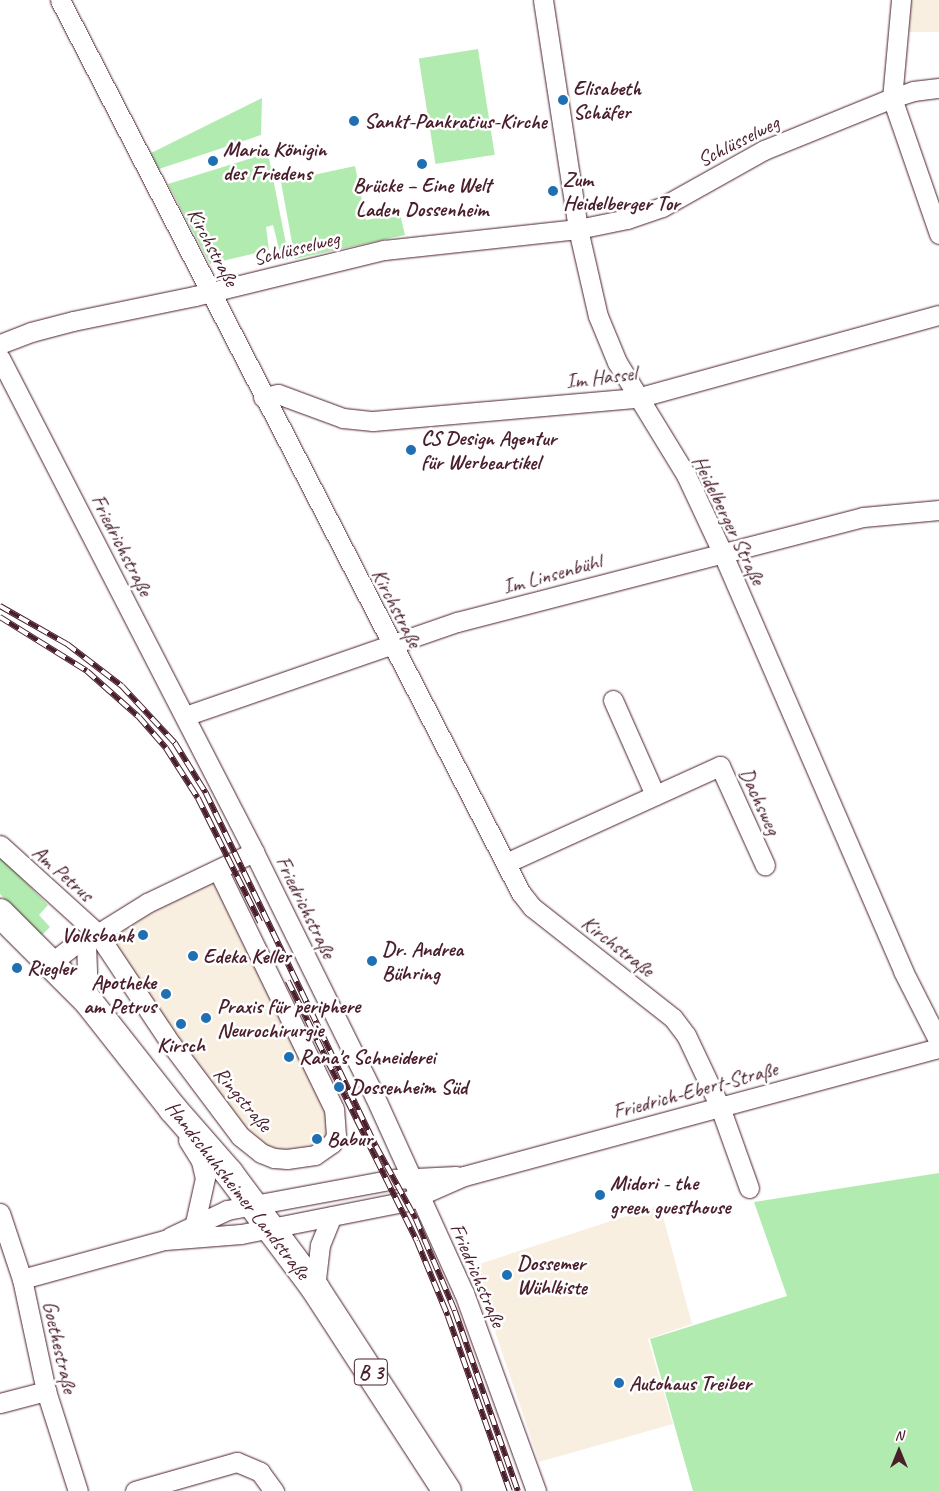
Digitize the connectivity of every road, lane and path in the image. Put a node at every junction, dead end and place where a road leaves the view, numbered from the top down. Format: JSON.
{"nodes":[{"id":1,"x":60,"y":0,"type":"edge"},
{"id":2,"x":543,"y":0,"type":"edge"},
{"id":3,"x":901,"y":0,"type":"edge"},
{"id":4,"x":939,"y":88,"type":"edge"},
{"id":5,"x":892,"y":98,"type":"junction"},
{"id":6,"x":578,"y":229,"type":"junction"},
{"id":7,"x":939,"y":234,"type":"edge"},
{"id":8,"x":212,"y":291,"type":"junction"},
{"id":9,"x":939,"y":315,"type":"edge"},
{"id":10,"x":0,"y":344,"type":"edge"},
{"id":11,"x":0,"y":358,"type":"edge"},
{"id":12,"x":263,"y":397,"type":"junction"},
{"id":13,"x":637,"y":398,"type":"junction"},
{"id":14,"x":939,"y":510,"type":"edge"},
{"id":15,"x":722,"y":552,"type":"junction"},
{"id":16,"x":390,"y":645,"type":"junction"},
{"id":17,"x":613,"y":700,"type":"dead end"},
{"id":18,"x":185,"y":716,"type":"junction"},
{"id":19,"x":655,"y":795,"type":"junction"},
{"id":20,"x":0,"y":845,"type":"edge"},
{"id":21,"x":254,"y":852,"type":"junction"},
{"id":22,"x":506,"y":863,"type":"junction"},
{"id":23,"x":765,"y":865,"type":"dead end"},
{"id":24,"x":218,"y":870,"type":"junction"},
{"id":25,"x":0,"y":912,"type":"edge"},
{"id":26,"x":90,"y":943,"type":"junction"},
{"id":27,"x":58,"y":970,"type":"junction"},
{"id":28,"x":88,"y":1001,"type":"junction"},
{"id":29,"x":939,"y":1042,"type":"edge"},
{"id":30,"x":939,"y":1048,"type":"edge"},
{"id":31,"x":720,"y":1107,"type":"junction"},
{"id":32,"x":173,"y":1109,"type":"junction"},
{"id":33,"x":464,"y":1176,"type":"junction"},
{"id":34,"x":411,"y":1178,"type":"junction"},
{"id":35,"x":749,"y":1188,"type":"dead end"},
{"id":36,"x":420,"y":1197,"type":"junction"},
{"id":37,"x":254,"y":1205,"type":"junction"},
{"id":38,"x":0,"y":1212,"type":"edge"},
{"id":39,"x":332,"y":1216,"type":"junction"},
{"id":40,"x":195,"y":1224,"type":"junction"},
{"id":41,"x":271,"y":1228,"type":"junction"},
{"id":42,"x":165,"y":1240,"type":"junction"},
{"id":43,"x":22,"y":1279,"type":"junction"},
{"id":44,"x":315,"y":1288,"type":"junction"},
{"id":45,"x":46,"y":1391,"type":"junction"},
{"id":46,"x":0,"y":1403,"type":"edge"},
{"id":47,"x":78,"y":1491,"type":"edge"},
{"id":48,"x":135,"y":1491,"type":"edge"},
{"id":49,"x":274,"y":1491,"type":"edge"},
{"id":50,"x":448,"y":1491,"type":"edge"},
{"id":51,"x":536,"y":1491,"type":"edge"}],
"edges":[{"from":1,"to":8,"type":"street","name":"Kirchstraße"},
{"from":2,"to":6,"type":"street","name":"Heidelberger Straße"},
{"from":3,"to":5,"type":"street"},
{"from":4,"to":5,"type":"street","name":"Schlüsselweg"},
{"from":5,"to":6,"type":"street","name":"Schlüsselweg"},
{"from":5,"to":7,"type":"street"},
{"from":6,"to":8,"type":"street","name":"Schlüsselweg"},
{"from":6,"to":13,"type":"street","name":"Heidelberger Straße"},
{"from":8,"to":10,"type":"street","name":"Schlüsselweg"},
{"from":8,"to":12,"type":"street","name":"Kirchstraße"},
{"from":9,"to":13,"type":"street","name":"Im Hassel"},
{"from":11,"to":18,"type":"street","name":"Friedrichstraße"},
{"from":12,"to":13,"type":"street","name":"Im Hassel"},
{"from":12,"to":16,"type":"street","name":"Kirchstraße"},
{"from":13,"to":15,"type":"street","name":"Heidelberger Straße"},
{"from":14,"to":15,"type":"street","name":"Im Linsenbühl"},
{"from":15,"to":16,"type":"street","name":"Im Linsenbühl"},
{"from":15,"to":29,"type":"street","name":"Heidelberger Straße"},
{"from":16,"to":18,"type":"street","name":"Im Linsenbühl"},
{"from":16,"to":22,"type":"street","name":"Kirchstraße"},
{"from":17,"to":19,"type":"street"},
{"from":18,"to":21,"type":"street","name":"Friedrichstraße"},
{"from":19,"to":22,"type":"street","name":"Dachsweg"},
{"from":19,"to":23,"type":"street","name":"Dachsweg"},
{"from":20,"to":26,"type":"street","name":"Am Petrus"},
{"from":21,"to":24,"type":"street"},
{"from":21,"to":34,"type":"street","name":"Friedrichstraße"},
{"from":22,"to":31,"type":"street","name":"Kirchstraße"},
{"from":24,"to":26,"type":"street"},
{"from":24,"to":26,"type":"street","name":"Ringstraße"},
{"from":25,"to":27,"type":"main road","name":"Handschuhsheimer Landstraße","number":"B 3"},
{"from":26,"to":27,"type":"street"},
{"from":26,"to":28,"type":"street"},
{"from":27,"to":28,"type":"main road","name":"Handschuhsheimer Landstraße","number":"B 3"},
{"from":28,"to":32,"type":"main road","name":"Handschuhsheimer Landstraße","number":"B 3"},
{"from":30,"to":31,"type":"street","name":"Friedrich-Ebert-Straße"},
{"from":31,"to":33,"type":"street","name":"Friedrich-Ebert-Straße"},
{"from":31,"to":35,"type":"street","name":"Kirchstraße"},
{"from":32,"to":37,"type":"main road","name":"Handschuhsheimer Landstraße","number":"B 3"},
{"from":32,"to":40,"type":"street"},
{"from":33,"to":34,"type":"street","name":"Friedrich-Ebert-Straße"},
{"from":33,"to":36,"type":"street","name":"Friedrich-Ebert-Straße"},
{"from":34,"to":36,"type":"street","name":"Friedrichstraße"},
{"from":34,"to":37,"type":"street","name":"Friedrich-Ebert-Straße"},
{"from":36,"to":39,"type":"street","name":"Friedrich-Ebert-Straße"},
{"from":36,"to":51,"type":"street","name":"Friedrichstraße"},
{"from":37,"to":40,"type":"street","name":"Friedrich-Ebert-Straße"},
{"from":37,"to":41,"type":"main road","name":"Handschuhsheimer Landstraße","number":"B 3"},
{"from":38,"to":43,"type":"street","name":"Goethestraße"},
{"from":39,"to":41,"type":"street","name":"Friedrich-Ebert-Straße"},
{"from":39,"to":44,"type":"street"},
{"from":40,"to":42,"type":"street","name":"Friedrich-Ebert-Straße"},
{"from":41,"to":42,"type":"street","name":"Friedrich-Ebert-Straße"},
{"from":41,"to":44,"type":"main road","name":"Handschuhsheimer Landstraße","number":"B 3"},
{"from":42,"to":43,"type":"street"},
{"from":43,"to":45,"type":"street","name":"Goethestraße"},
{"from":44,"to":50,"type":"main road","name":"Handschuhsheimer Landstraße","number":"B 3"},
{"from":45,"to":46,"type":"street"},
{"from":45,"to":47,"type":"street","name":"Goethestraße"},
{"from":48,"to":49,"type":"street"}]}
